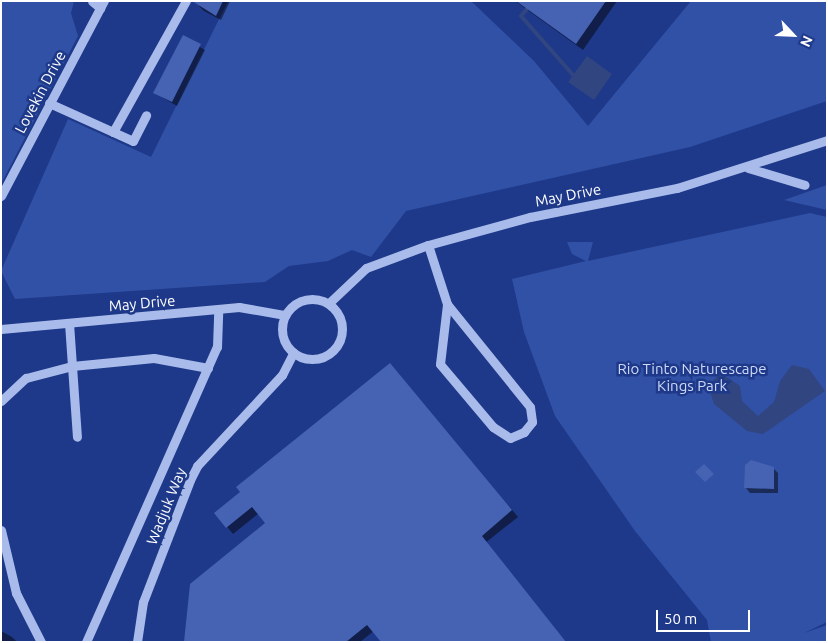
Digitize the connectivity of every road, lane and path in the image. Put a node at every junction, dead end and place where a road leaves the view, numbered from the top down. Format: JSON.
{"nodes":[{"id":1,"x":92,"y":1,"type":"edge"},
{"id":2,"x":186,"y":1,"type":"edge"},
{"id":3,"x":102,"y":5,"type":"edge"},
{"id":4,"x":48,"y":103,"type":"junction"},
{"id":5,"x":146,"y":115,"type":"dead end"},
{"id":6,"x":113,"y":132,"type":"junction"},
{"id":7,"x":827,"y":140,"type":"edge"},
{"id":8,"x":748,"y":168,"type":"junction"},
{"id":9,"x":805,"y":185,"type":"dead end"},
{"id":10,"x":1,"y":196,"type":"edge"},
{"id":11,"x":428,"y":245,"type":"junction"},
{"id":12,"x":329,"y":303,"type":"junction"},
{"id":13,"x":447,"y":304,"type":"junction"},
{"id":14,"x":218,"y":310,"type":"junction"},
{"id":15,"x":285,"y":315,"type":"junction"},
{"id":16,"x":69,"y":323,"type":"junction"},
{"id":17,"x":1,"y":329,"type":"edge"},
{"id":18,"x":293,"y":353,"type":"junction"},
{"id":19,"x":72,"y":366,"type":"junction"},
{"id":20,"x":208,"y":368,"type":"junction"},
{"id":21,"x":1,"y":401,"type":"edge"},
{"id":22,"x":77,"y":437,"type":"dead end"},
{"id":23,"x":1,"y":530,"type":"edge"},
{"id":24,"x":41,"y":642,"type":"edge"},
{"id":25,"x":86,"y":642,"type":"edge"},
{"id":26,"x":137,"y":642,"type":"edge"}],
"edges":[{"from":1,"to":3,"type":"street"},
{"from":2,"to":6,"type":"street"},
{"from":3,"to":4,"type":"street","name":"Lovekin Drive"},
{"from":4,"to":6,"type":"street"},
{"from":4,"to":10,"type":"street","name":"Lovekin Drive"},
{"from":5,"to":6,"type":"street"},
{"from":7,"to":8,"type":"street","name":"May Drive"},
{"from":8,"to":9,"type":"street"},
{"from":8,"to":11,"type":"street","name":"May Drive"},
{"from":11,"to":12,"type":"street","name":"May Drive"},
{"from":11,"to":13,"type":"street"},
{"from":12,"to":15,"type":"street"},
{"from":12,"to":18,"type":"street"},
{"from":13,"to":13,"type":"street"},
{"from":14,"to":15,"type":"street","name":"May Drive"},
{"from":14,"to":16,"type":"street","name":"May Drive"},
{"from":14,"to":20,"type":"street"},
{"from":15,"to":18,"type":"street"},
{"from":16,"to":17,"type":"street","name":"May Drive"},
{"from":16,"to":19,"type":"street"},
{"from":18,"to":26,"type":"street","name":"Wadjuk Way"},
{"from":19,"to":20,"type":"street"},
{"from":19,"to":21,"type":"street"},
{"from":19,"to":22,"type":"street"},
{"from":20,"to":25,"type":"street"},
{"from":23,"to":24,"type":"street"}]}
